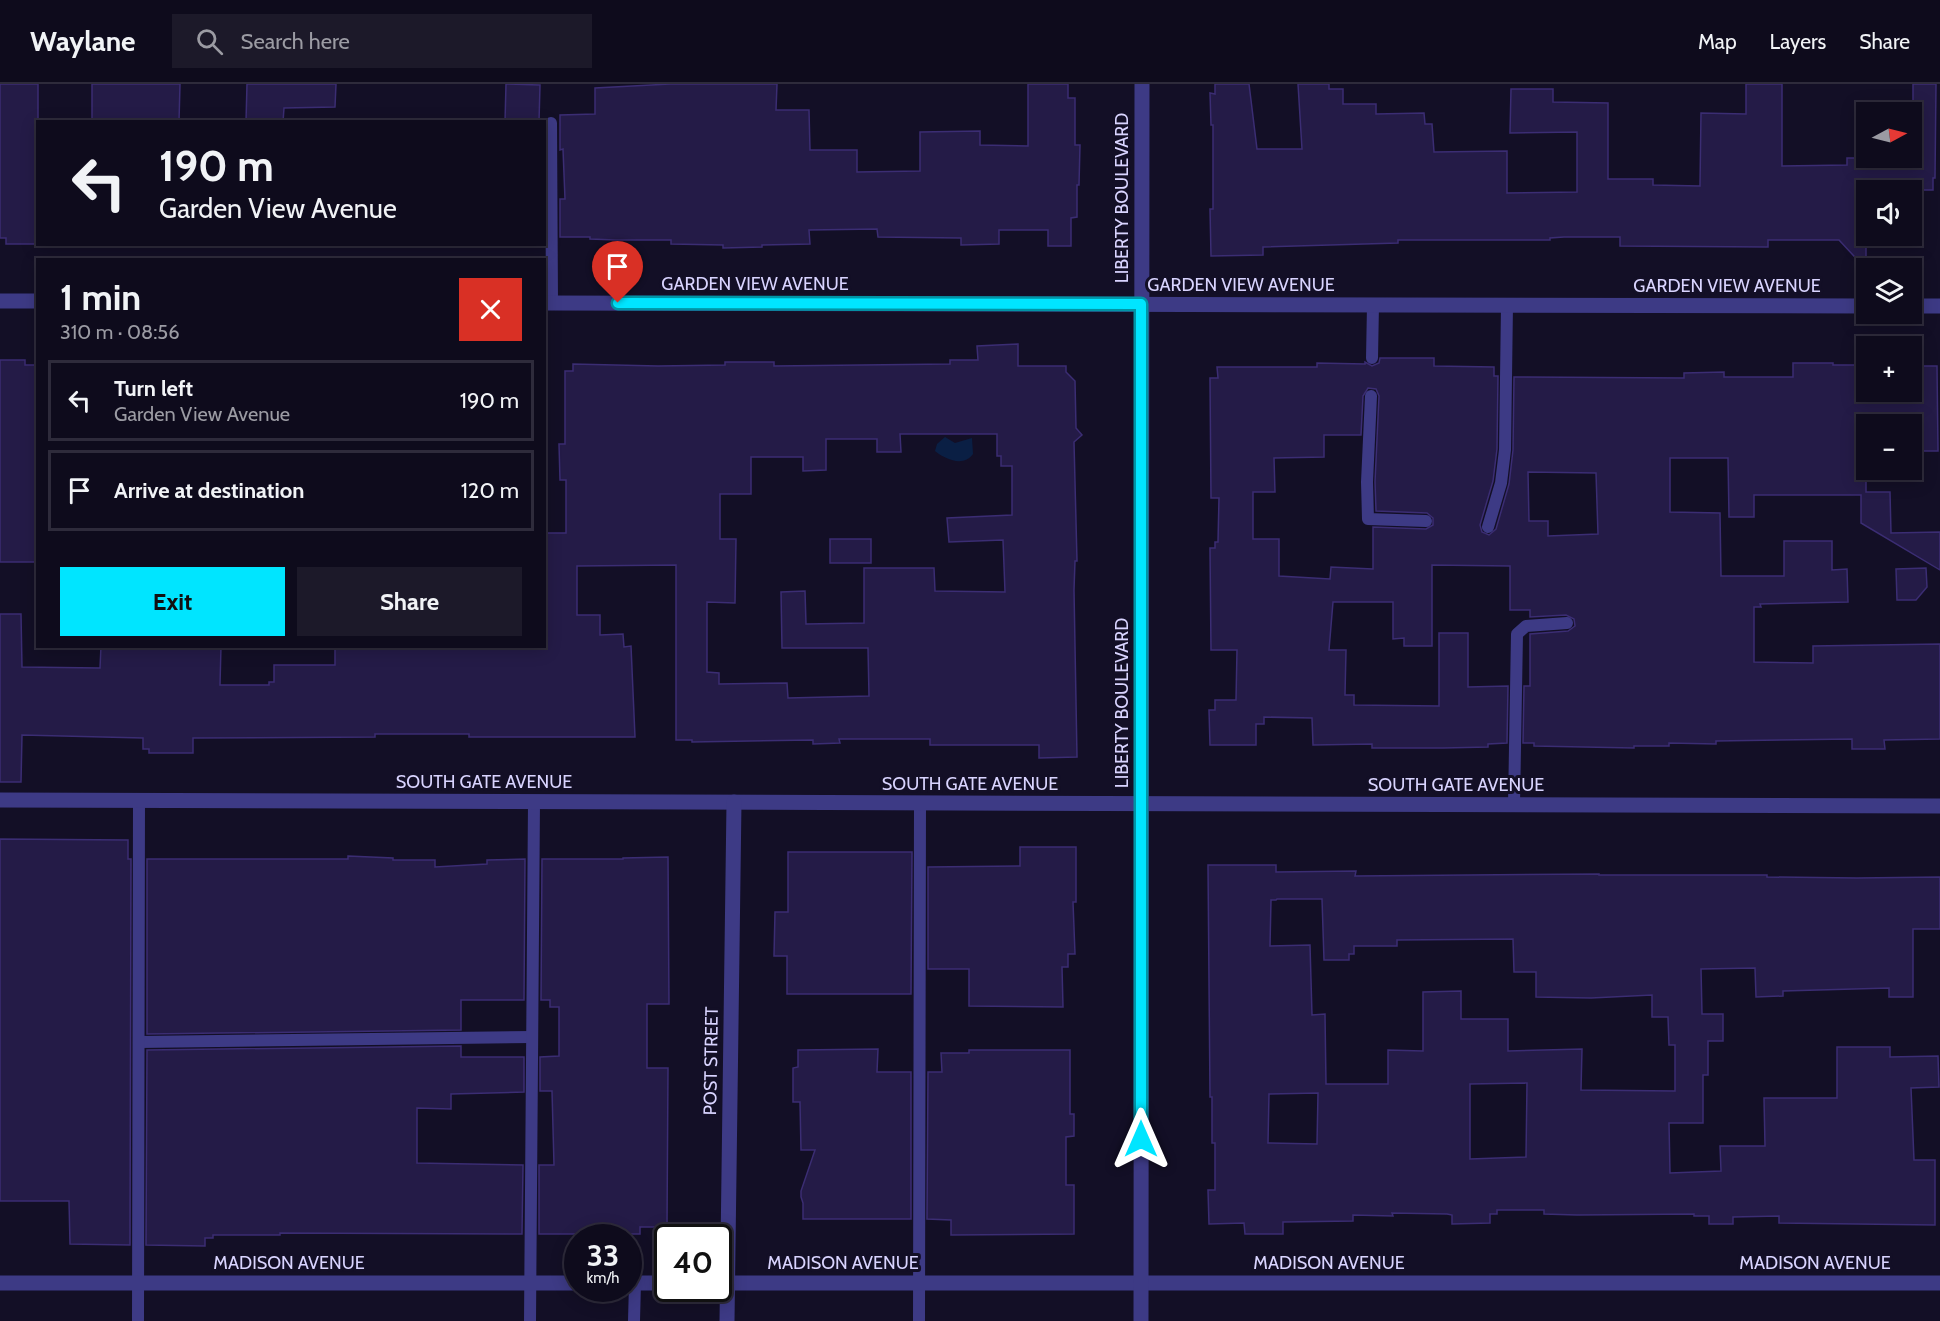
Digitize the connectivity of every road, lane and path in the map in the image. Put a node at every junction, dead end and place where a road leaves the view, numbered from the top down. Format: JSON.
{"nodes":[{"id":1,"x":1142,"y":84,"type":"edge"},
{"id":2,"x":551,"y":123,"type":"dead end"},
{"id":3,"x":0,"y":301,"type":"edge"},
{"id":4,"x":36,"y":301,"type":"edge"},
{"id":5,"x":548,"y":303,"type":"edge"},
{"id":6,"x":1141,"y":304,"type":"junction"},
{"id":7,"x":1373,"y":305,"type":"junction"},
{"id":8,"x":1507,"y":305,"type":"junction"},
{"id":9,"x":1856,"y":306,"type":"edge"},
{"id":10,"x":1922,"y":306,"type":"edge"},
{"id":11,"x":1940,"y":306,"type":"edge"},
{"id":12,"x":1372,"y":358,"type":"dead end"},
{"id":13,"x":1371,"y":396,"type":"dead end"},
{"id":14,"x":1426,"y":521,"type":"dead end"},
{"id":15,"x":1488,"y":527,"type":"dead end"},
{"id":16,"x":1567,"y":622,"type":"dead end"},
{"id":17,"x":0,"y":800,"type":"edge"},
{"id":18,"x":139,"y":801,"type":"junction"},
{"id":19,"x":534,"y":802,"type":"junction"},
{"id":20,"x":734,"y":802,"type":"junction"},
{"id":21,"x":920,"y":803,"type":"junction"},
{"id":22,"x":1142,"y":804,"type":"junction"},
{"id":23,"x":1514,"y":805,"type":"junction"},
{"id":24,"x":1940,"y":806,"type":"edge"},
{"id":25,"x":532,"y":1037,"type":"junction"},
{"id":26,"x":139,"y":1042,"type":"junction"},
{"id":27,"x":724,"y":1224,"type":"edge"},
{"id":28,"x":919,"y":1282,"type":"junction"},
{"id":29,"x":0,"y":1283,"type":"edge"},
{"id":30,"x":138,"y":1283,"type":"junction"},
{"id":31,"x":531,"y":1283,"type":"junction"},
{"id":32,"x":564,"y":1283,"type":"edge"},
{"id":33,"x":732,"y":1283,"type":"edge"},
{"id":34,"x":1140,"y":1283,"type":"junction"},
{"id":35,"x":1940,"y":1283,"type":"edge"},
{"id":36,"x":633,"y":1302,"type":"edge"},
{"id":37,"x":725,"y":1302,"type":"edge"},
{"id":38,"x":138,"y":1321,"type":"edge"},
{"id":39,"x":530,"y":1321,"type":"edge"},
{"id":40,"x":634,"y":1321,"type":"edge"},
{"id":41,"x":727,"y":1321,"type":"edge"},
{"id":42,"x":919,"y":1321,"type":"edge"},
{"id":43,"x":1141,"y":1321,"type":"edge"}],
"edges":[{"from":1,"to":6,"type":"street","name":"LIBERTY BOULEVARD"},
{"from":2,"to":5,"type":"lane"},
{"from":3,"to":4,"type":"street"},
{"from":5,"to":6,"type":"street","name":"GARDEN VIEW AVENUE"},
{"from":6,"to":7,"type":"street","name":"GARDEN VIEW AVENUE"},
{"from":6,"to":22,"type":"street","name":"LIBERTY BOULEVARD"},
{"from":7,"to":8,"type":"street","name":"GARDEN VIEW AVENUE"},
{"from":7,"to":12,"type":"lane"},
{"from":8,"to":9,"type":"street","name":"GARDEN VIEW AVENUE"},
{"from":8,"to":15,"type":"lane"},
{"from":10,"to":11,"type":"street"},
{"from":13,"to":14,"type":"lane"},
{"from":16,"to":23,"type":"lane"},
{"from":17,"to":18,"type":"street","name":"SOUTH GATE AVENUE"},
{"from":18,"to":19,"type":"street","name":"SOUTH GATE AVENUE"},
{"from":18,"to":26,"type":"lane"},
{"from":19,"to":20,"type":"street","name":"SOUTH GATE AVENUE"},
{"from":19,"to":25,"type":"lane"},
{"from":20,"to":21,"type":"street","name":"SOUTH GATE AVENUE"},
{"from":20,"to":27,"type":"street","name":"POST STREET"},
{"from":21,"to":22,"type":"street","name":"SOUTH GATE AVENUE"},
{"from":21,"to":28,"type":"lane"},
{"from":22,"to":23,"type":"street","name":"SOUTH GATE AVENUE"},
{"from":22,"to":34,"type":"street","name":"LIBERTY BOULEVARD"},
{"from":23,"to":24,"type":"street","name":"SOUTH GATE AVENUE"},
{"from":25,"to":26,"type":"lane"},
{"from":25,"to":31,"type":"lane"},
{"from":26,"to":30,"type":"lane"},
{"from":28,"to":33,"type":"street","name":"MADISON AVENUE"},
{"from":28,"to":34,"type":"street","name":"MADISON AVENUE"},
{"from":28,"to":42,"type":"lane"},
{"from":29,"to":30,"type":"street","name":"MADISON AVENUE"},
{"from":30,"to":31,"type":"street","name":"MADISON AVENUE"},
{"from":30,"to":38,"type":"lane"},
{"from":31,"to":32,"type":"street","name":"MADISON AVENUE"},
{"from":31,"to":39,"type":"lane"},
{"from":34,"to":35,"type":"street","name":"MADISON AVENUE"},
{"from":34,"to":43,"type":"street","name":"LIBERTY BOULEVARD"},
{"from":36,"to":40,"type":"lane"},
{"from":37,"to":41,"type":"street","name":"POST STREET"}]}
